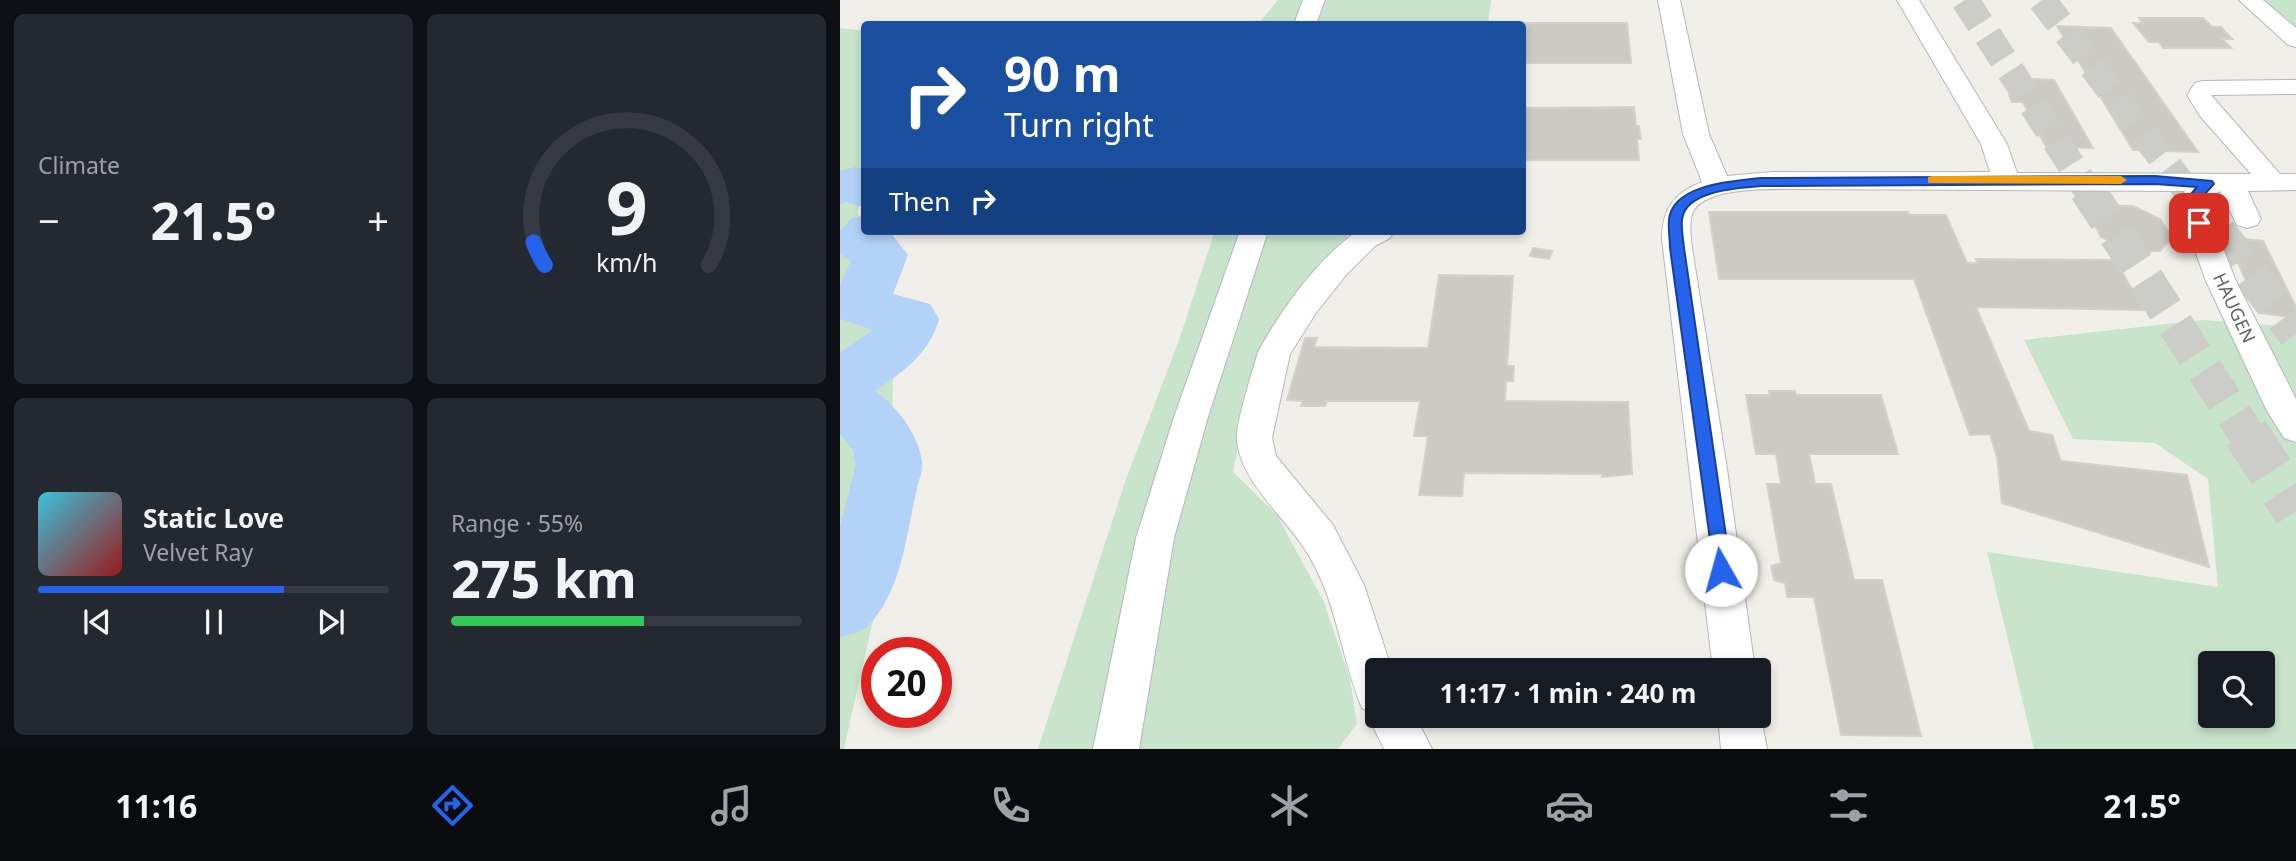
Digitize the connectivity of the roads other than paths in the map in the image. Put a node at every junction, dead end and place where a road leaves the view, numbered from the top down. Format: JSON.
{"nodes":[{"id":1,"x":1314,"y":0,"type":"edge"},
{"id":2,"x":1669,"y":0,"type":"edge"},
{"id":3,"x":1908,"y":0,"type":"edge"},
{"id":4,"x":2250,"y":0,"type":"edge"},
{"id":5,"x":1306,"y":21,"type":"edge"},
{"id":6,"x":2296,"y":40,"type":"edge"},
{"id":7,"x":2296,"y":87,"type":"edge"},
{"id":8,"x":2006,"y":179,"type":"junction"},
{"id":9,"x":2284,"y":182,"type":"edge"},
{"id":10,"x":2219,"y":184,"type":"junction"},
{"id":11,"x":1717,"y":186,"type":"junction"},
{"id":12,"x":2247,"y":219,"type":"dead end"},
{"id":13,"x":1253,"y":235,"type":"edge"},
{"id":14,"x":1372,"y":235,"type":"edge"},
{"id":15,"x":2296,"y":428,"type":"edge"},
{"id":16,"x":1367,"y":658,"type":"edge"},
{"id":17,"x":1732,"y":658,"type":"edge"},
{"id":18,"x":1397,"y":728,"type":"edge"},
{"id":19,"x":1741,"y":728,"type":"edge"},
{"id":20,"x":1116,"y":749,"type":"edge"},
{"id":21,"x":1409,"y":749,"type":"edge"},
{"id":22,"x":1744,"y":749,"type":"edge"}],
"edges":[{"from":1,"to":5,"type":"street"},
{"from":2,"to":11,"type":"street"},
{"from":3,"to":8,"type":"street"},
{"from":4,"to":6,"type":"street"},
{"from":7,"to":9,"type":"street"},
{"from":8,"to":10,"type":"street"},
{"from":8,"to":11,"type":"street"},
{"from":9,"to":10,"type":"street"},
{"from":10,"to":12,"type":"street"},
{"from":10,"to":15,"type":"street","name":"HAUGEN"},
{"from":11,"to":17,"type":"street"},
{"from":13,"to":20,"type":"street"},
{"from":14,"to":16,"type":"street"},
{"from":18,"to":21,"type":"street"},
{"from":19,"to":22,"type":"street"}]}
